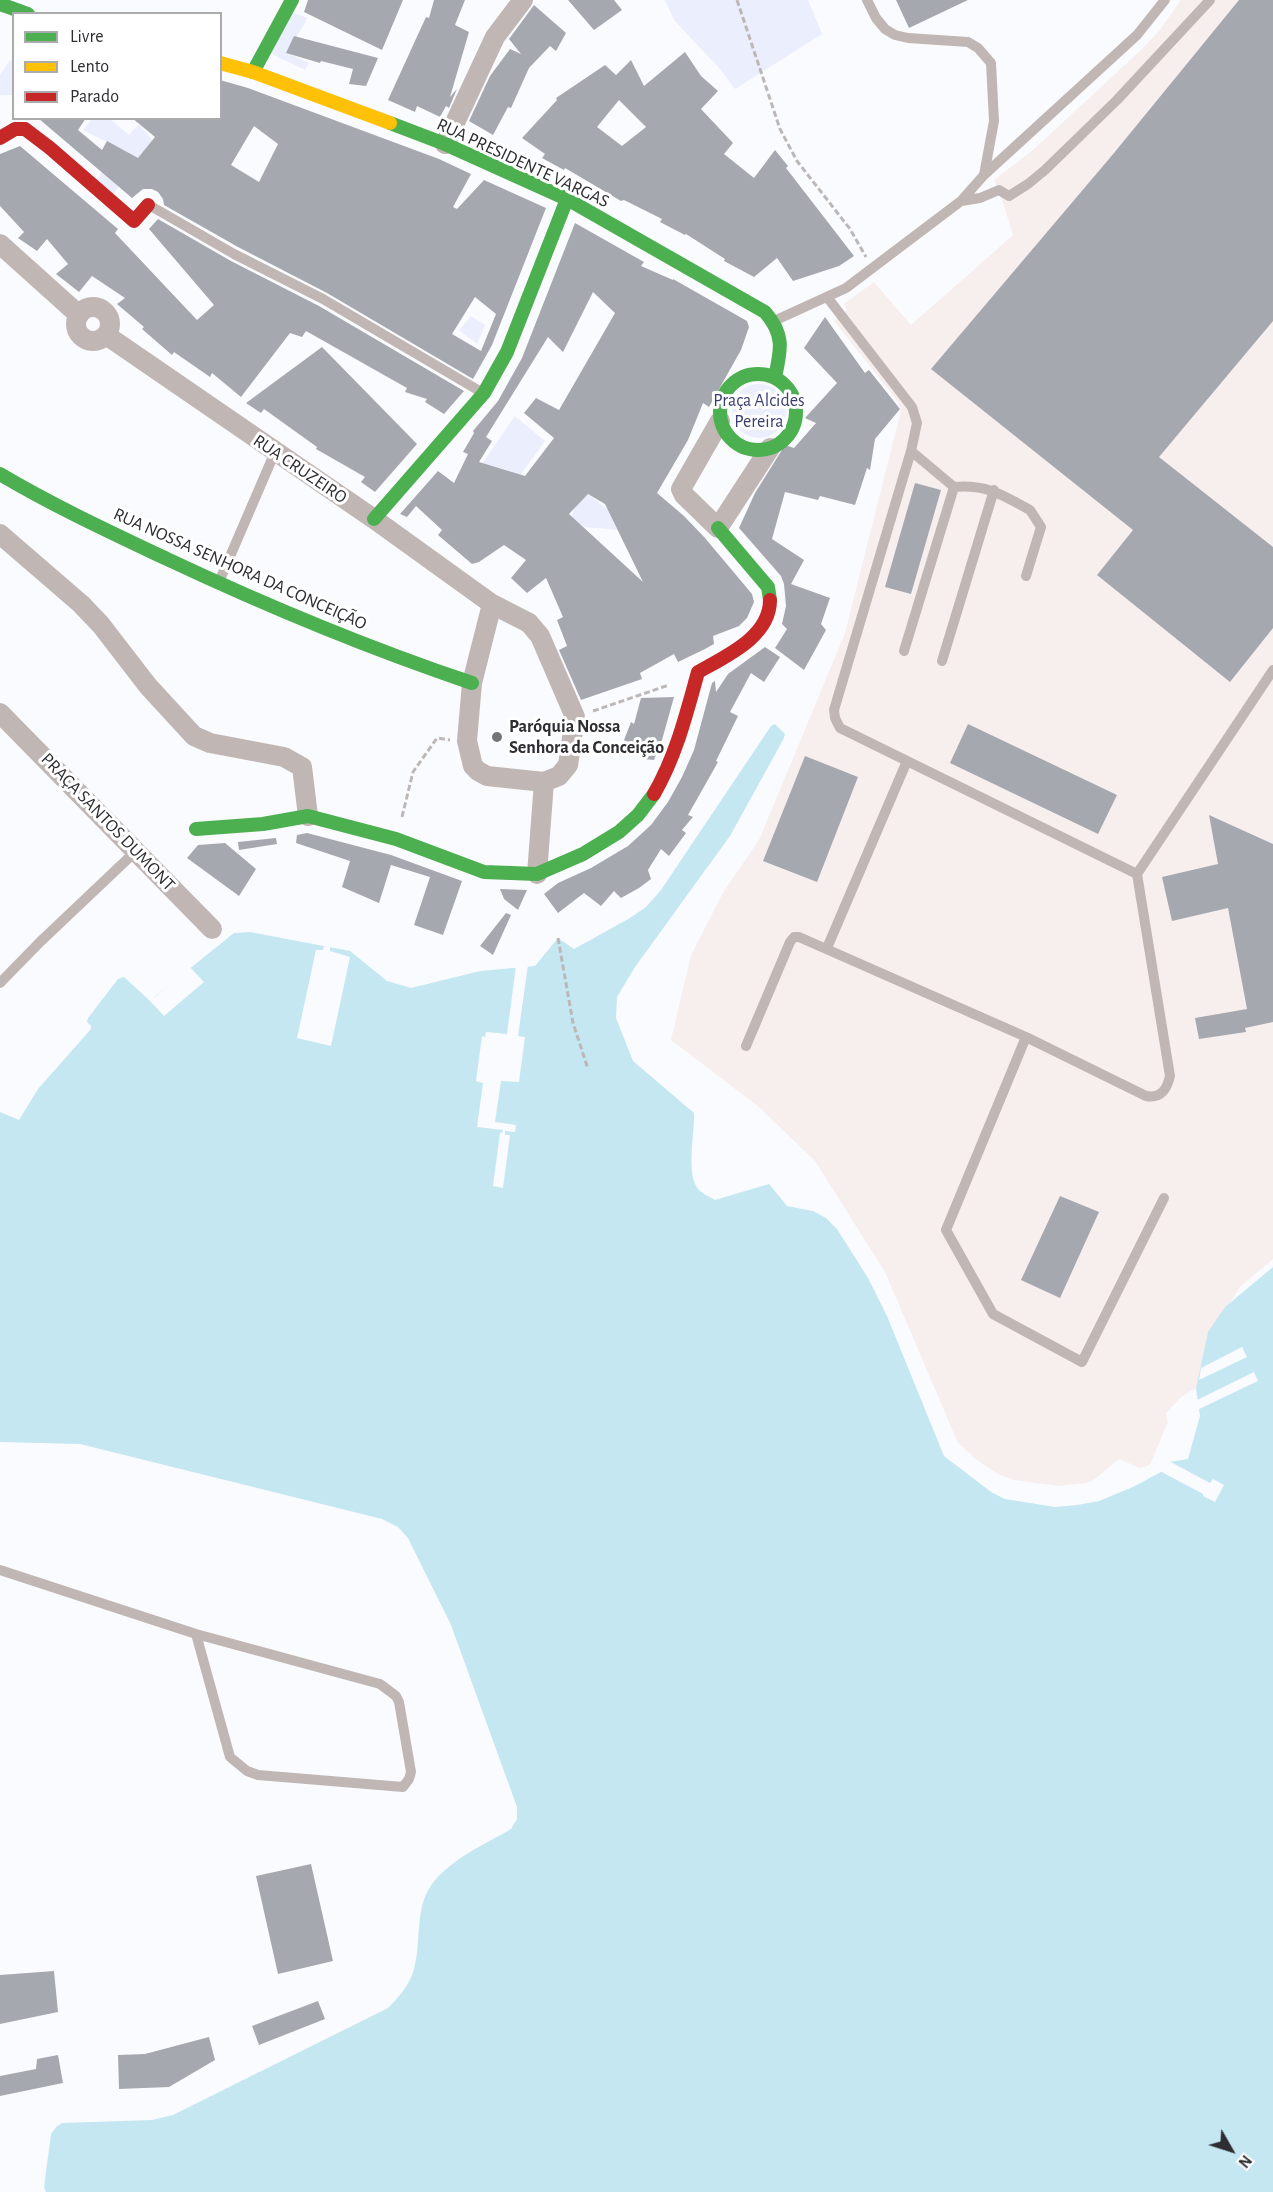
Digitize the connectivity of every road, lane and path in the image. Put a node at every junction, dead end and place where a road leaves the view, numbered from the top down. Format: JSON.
{"nodes":[{"id":1,"x":292,"y":0,"type":"edge"},
{"id":2,"x":524,"y":0,"type":"edge"},
{"id":3,"x":737,"y":0,"type":"edge"},
{"id":4,"x":867,"y":0,"type":"edge"},
{"id":5,"x":1165,"y":0,"type":"edge"},
{"id":6,"x":1210,"y":0,"type":"edge"},
{"id":7,"x":1,"y":5,"type":"edge"},
{"id":8,"x":22,"y":12,"type":"edge"},
{"id":9,"x":222,"y":64,"type":"edge"},
{"id":10,"x":253,"y":72,"type":"junction"},
{"id":11,"x":0,"y":138,"type":"edge"},
{"id":12,"x":445,"y":144,"type":"junction"},
{"id":13,"x":984,"y":175,"type":"junction"},
{"id":14,"x":567,"y":199,"type":"junction"},
{"id":15,"x":961,"y":201,"type":"junction"},
{"id":16,"x":148,"y":205,"type":"joint"},
{"id":17,"x":0,"y":244,"type":"edge"},
{"id":18,"x":873,"y":269,"type":"junction"},
{"id":19,"x":827,"y":297,"type":"junction"},
{"id":20,"x":774,"y":321,"type":"junction"},
{"id":21,"x":775,"y":376,"type":"junction"},
{"id":22,"x":483,"y":393,"type":"junction"},
{"id":23,"x":720,"y":421,"type":"junction"},
{"id":24,"x":770,"y":448,"type":"junction"},
{"id":25,"x":912,"y":451,"type":"junction"},
{"id":26,"x":275,"y":452,"type":"junction"},
{"id":27,"x":0,"y":474,"type":"edge"},
{"id":28,"x":954,"y":487,"type":"junction"},
{"id":29,"x":994,"y":490,"type":"junction"},
{"id":30,"x":374,"y":519,"type":"junction"},
{"id":31,"x":718,"y":528,"type":"junction"},
{"id":32,"x":0,"y":534,"type":"edge"},
{"id":33,"x":1026,"y":576,"type":"dead end"},
{"id":34,"x":219,"y":584,"type":"junction"},
{"id":35,"x":492,"y":604,"type":"junction"},
{"id":36,"x":904,"y":651,"type":"dead end"},
{"id":37,"x":942,"y":661,"type":"dead end"},
{"id":38,"x":1273,"y":670,"type":"edge"},
{"id":39,"x":698,"y":672,"type":"junction"},
{"id":40,"x":472,"y":683,"type":"junction"},
{"id":41,"x":1,"y":716,"type":"edge"},
{"id":42,"x":575,"y":717,"type":"junction"},
{"id":43,"x":467,"y":741,"type":"junction"},
{"id":44,"x":907,"y":761,"type":"junction"},
{"id":45,"x":544,"y":782,"type":"junction"},
{"id":46,"x":308,"y":816,"type":"junction"},
{"id":47,"x":196,"y":829,"type":"dead end"},
{"id":48,"x":396,"y":839,"type":"junction"},
{"id":49,"x":136,"y":851,"type":"junction"},
{"id":50,"x":537,"y":874,"type":"junction"},
{"id":51,"x":1137,"y":874,"type":"junction"},
{"id":52,"x":212,"y":929,"type":"dead end"},
{"id":53,"x":558,"y":938,"type":"dead end"},
{"id":54,"x":827,"y":948,"type":"junction"},
{"id":55,"x":0,"y":983,"type":"edge"},
{"id":56,"x":1026,"y":1037,"type":"junction"},
{"id":57,"x":746,"y":1046,"type":"dead end"},
{"id":58,"x":588,"y":1068,"type":"dead end"},
{"id":59,"x":1164,"y":1198,"type":"dead end"},
{"id":60,"x":0,"y":1570,"type":"edge"},
{"id":61,"x":195,"y":1634,"type":"junction"}],
"edges":[{"from":1,"to":10,"type":"street"},
{"from":2,"to":12,"type":"street"},
{"from":3,"to":18,"type":"path"},
{"from":4,"to":13,"type":"lane"},
{"from":5,"to":13,"type":"lane"},
{"from":6,"to":15,"type":"lane"},
{"from":7,"to":8,"type":"street"},
{"from":9,"to":10,"type":"street","name":"RUA PRESIDENTE VARGAS"},
{"from":10,"to":12,"type":"street","name":"RUA PRESIDENTE VARGAS"},
{"from":11,"to":16,"type":"street"},
{"from":12,"to":14,"type":"street","name":"RUA PRESIDENTE VARGAS"},
{"from":13,"to":15,"type":"lane"},
{"from":14,"to":20,"type":"street","name":"RUA PRESIDENTE VARGAS"},
{"from":14,"to":22,"type":"street"},
{"from":15,"to":18,"type":"lane"},
{"from":16,"to":22,"type":"lane"},
{"from":17,"to":26,"type":"street","name":"RUA CRUZEIRO"},
{"from":18,"to":19,"type":"lane"},
{"from":19,"to":20,"type":"lane"},
{"from":19,"to":25,"type":"lane"},
{"from":20,"to":21,"type":"street"},
{"from":21,"to":23,"type":"street"},
{"from":21,"to":24,"type":"street"},
{"from":22,"to":30,"type":"street"},
{"from":23,"to":24,"type":"street"},
{"from":23,"to":31,"type":"street"},
{"from":24,"to":31,"type":"street"},
{"from":25,"to":28,"type":"lane"},
{"from":25,"to":44,"type":"lane"},
{"from":26,"to":30,"type":"street","name":"RUA CRUZEIRO"},
{"from":26,"to":34,"type":"lane"},
{"from":27,"to":34,"type":"street","name":"RUA NOSSA SENHORA DA CONCEIÇÃO"},
{"from":28,"to":29,"type":"lane"},
{"from":28,"to":36,"type":"lane"},
{"from":29,"to":33,"type":"lane"},
{"from":29,"to":37,"type":"lane"},
{"from":30,"to":35,"type":"street","name":"RUA CRUZEIRO"},
{"from":31,"to":39,"type":"street"},
{"from":32,"to":46,"type":"street"},
{"from":34,"to":40,"type":"street","name":"RUA NOSSA SENHORA DA CONCEIÇÃO"},
{"from":35,"to":40,"type":"street"},
{"from":35,"to":42,"type":"street","name":"RUA CRUZEIRO"},
{"from":38,"to":51,"type":"lane"},
{"from":39,"to":42,"type":"path"},
{"from":39,"to":50,"type":"street"},
{"from":40,"to":43,"type":"street"},
{"from":41,"to":49,"type":"street","name":"PRAÇA SANTOS DUMONT"},
{"from":42,"to":45,"type":"street"},
{"from":43,"to":45,"type":"street"},
{"from":43,"to":48,"type":"path"},
{"from":44,"to":51,"type":"lane"},
{"from":44,"to":54,"type":"lane"},
{"from":45,"to":50,"type":"street"},
{"from":46,"to":47,"type":"street"},
{"from":46,"to":48,"type":"street"},
{"from":48,"to":50,"type":"street"},
{"from":49,"to":52,"type":"street","name":"PRAÇA SANTOS DUMONT"},
{"from":49,"to":55,"type":"lane"},
{"from":51,"to":56,"type":"lane"},
{"from":53,"to":58,"type":"path"},
{"from":54,"to":56,"type":"lane"},
{"from":54,"to":57,"type":"lane"},
{"from":56,"to":59,"type":"lane"},
{"from":60,"to":61,"type":"lane"},
{"from":61,"to":61,"type":"lane"}]}
